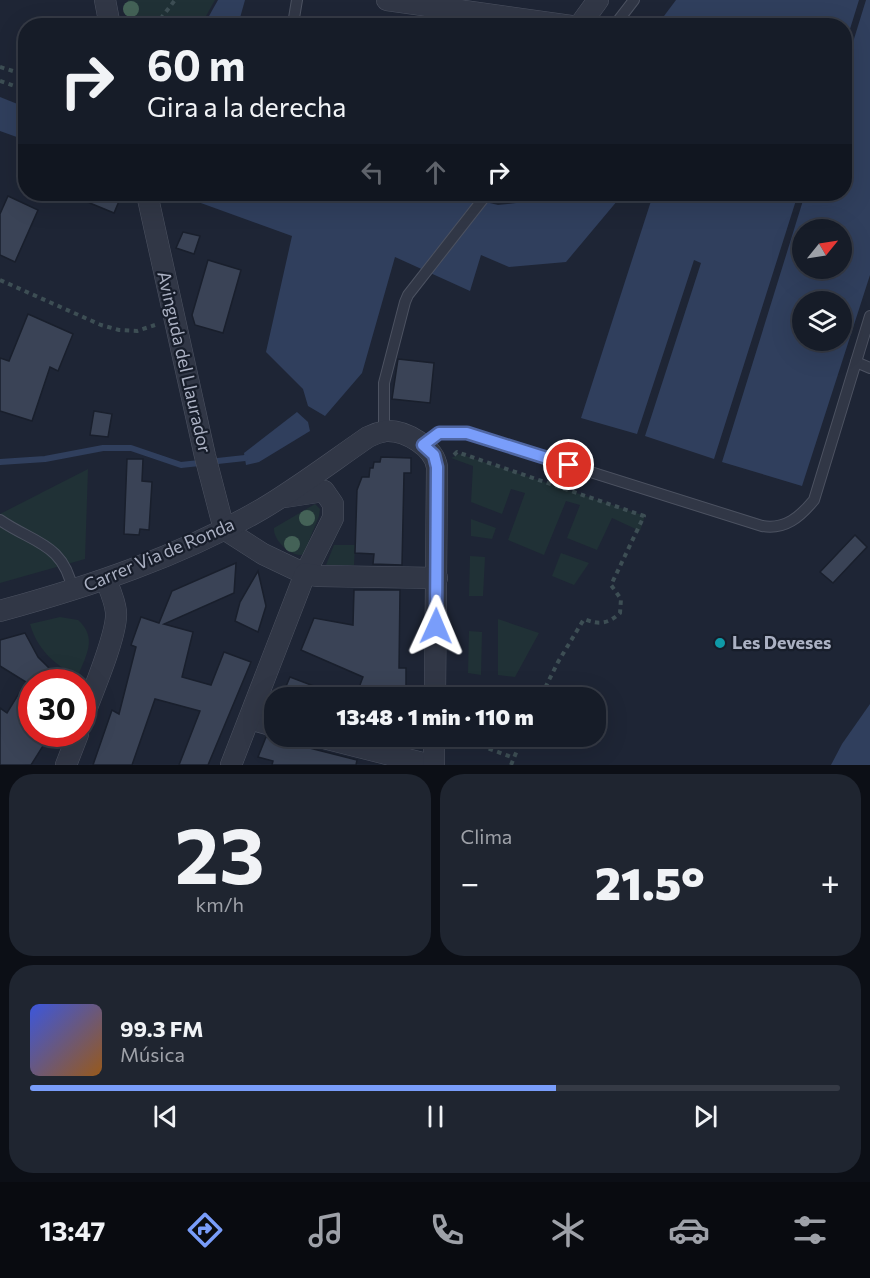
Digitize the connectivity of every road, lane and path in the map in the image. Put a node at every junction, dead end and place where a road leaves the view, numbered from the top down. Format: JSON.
{"nodes":[{"id":1,"x":105,"y":0,"type":"edge"},
{"id":2,"x":175,"y":0,"type":"edge"},
{"id":3,"x":297,"y":0,"type":"edge"},
{"id":4,"x":387,"y":0,"type":"edge"},
{"id":5,"x":598,"y":0,"type":"edge"},
{"id":6,"x":634,"y":0,"type":"edge"},
{"id":7,"x":453,"y":5,"type":"edge"},
{"id":8,"x":108,"y":18,"type":"edge"},
{"id":9,"x":161,"y":18,"type":"edge"},
{"id":10,"x":294,"y":18,"type":"edge"},
{"id":11,"x":515,"y":18,"type":"edge"},
{"id":12,"x":585,"y":18,"type":"edge"},
{"id":13,"x":620,"y":18,"type":"edge"},
{"id":14,"x":0,"y":67,"type":"edge"},
{"id":15,"x":18,"y":73,"type":"edge"},
{"id":16,"x":0,"y":81,"type":"edge"},
{"id":17,"x":18,"y":87,"type":"edge"},
{"id":18,"x":149,"y":201,"type":"edge"},
{"id":19,"x":482,"y":201,"type":"edge"},
{"id":20,"x":0,"y":280,"type":"edge"},
{"id":21,"x":173,"y":312,"type":"junction"},
{"id":22,"x":870,"y":316,"type":"edge"},
{"id":23,"x":856,"y":362,"type":"junction"},
{"id":24,"x":870,"y":368,"type":"edge"},
{"id":25,"x":384,"y":431,"type":"junction"},
{"id":26,"x":423,"y":445,"type":"junction"},
{"id":27,"x":451,"y":458,"type":"dead end"},
{"id":28,"x":280,"y":498,"type":"junction"},
{"id":29,"x":0,"y":520,"type":"edge"},
{"id":30,"x":224,"y":529,"type":"junction"},
{"id":31,"x":305,"y":574,"type":"junction"},
{"id":32,"x":437,"y":578,"type":"junction"},
{"id":33,"x":106,"y":580,"type":"junction"},
{"id":34,"x":73,"y":591,"type":"junction"},
{"id":35,"x":0,"y":611,"type":"edge"},
{"id":36,"x":96,"y":682,"type":"edge"},
{"id":37,"x":435,"y":687,"type":"edge"},
{"id":38,"x":546,"y":687,"type":"edge"},
{"id":39,"x":250,"y":719,"type":"junction"},
{"id":40,"x":264,"y":723,"type":"edge"},
{"id":41,"x":73,"y":747,"type":"edge"},
{"id":42,"x":360,"y":747,"type":"edge"},
{"id":43,"x":433,"y":747,"type":"edge"},
{"id":44,"x":484,"y":747,"type":"edge"},
{"id":45,"x":518,"y":747,"type":"edge"},
{"id":46,"x":514,"y":758,"type":"junction"},
{"id":47,"x":66,"y":765,"type":"edge"},
{"id":48,"x":231,"y":765,"type":"edge"},
{"id":49,"x":432,"y":765,"type":"edge"},
{"id":50,"x":511,"y":765,"type":"edge"}],
"edges":[{"from":1,"to":8,"type":"street"},
{"from":2,"to":9,"type":"path"},
{"from":3,"to":10,"type":"lane"},
{"from":4,"to":7,"type":"street"},
{"from":5,"to":12,"type":"street"},
{"from":6,"to":13,"type":"lane"},
{"from":7,"to":11,"type":"street"},
{"from":14,"to":15,"type":"path"},
{"from":16,"to":17,"type":"path"},
{"from":18,"to":21,"type":"street","name":"Avinguda del Llaurador"},
{"from":19,"to":25,"type":"lane"},
{"from":20,"to":21,"type":"path"},
{"from":21,"to":30,"type":"street","name":"Avinguda del Llaurador"},
{"from":22,"to":23,"type":"lane"},
{"from":23,"to":24,"type":"lane"},
{"from":23,"to":26,"type":"lane"},
{"from":25,"to":26,"type":"street"},
{"from":25,"to":28,"type":"street"},
{"from":26,"to":32,"type":"street"},
{"from":27,"to":38,"type":"path"},
{"from":28,"to":30,"type":"street","name":"Carrer Via de Ronda"},
{"from":28,"to":31,"type":"street"},
{"from":29,"to":34,"type":"lane"},
{"from":30,"to":31,"type":"street"},
{"from":30,"to":33,"type":"street","name":"Carrer Via de Ronda"},
{"from":31,"to":32,"type":"street"},
{"from":31,"to":39,"type":"street"},
{"from":32,"to":37,"type":"street"},
{"from":33,"to":34,"type":"street","name":"Carrer Via de Ronda"},
{"from":33,"to":36,"type":"street"},
{"from":34,"to":35,"type":"street","name":"Carrer Via de Ronda"},
{"from":39,"to":40,"type":"street"},
{"from":39,"to":48,"type":"street"},
{"from":41,"to":47,"type":"street"},
{"from":42,"to":49,"type":"street"},
{"from":43,"to":49,"type":"street"},
{"from":44,"to":46,"type":"path"},
{"from":45,"to":46,"type":"path"},
{"from":46,"to":50,"type":"path"}]}
